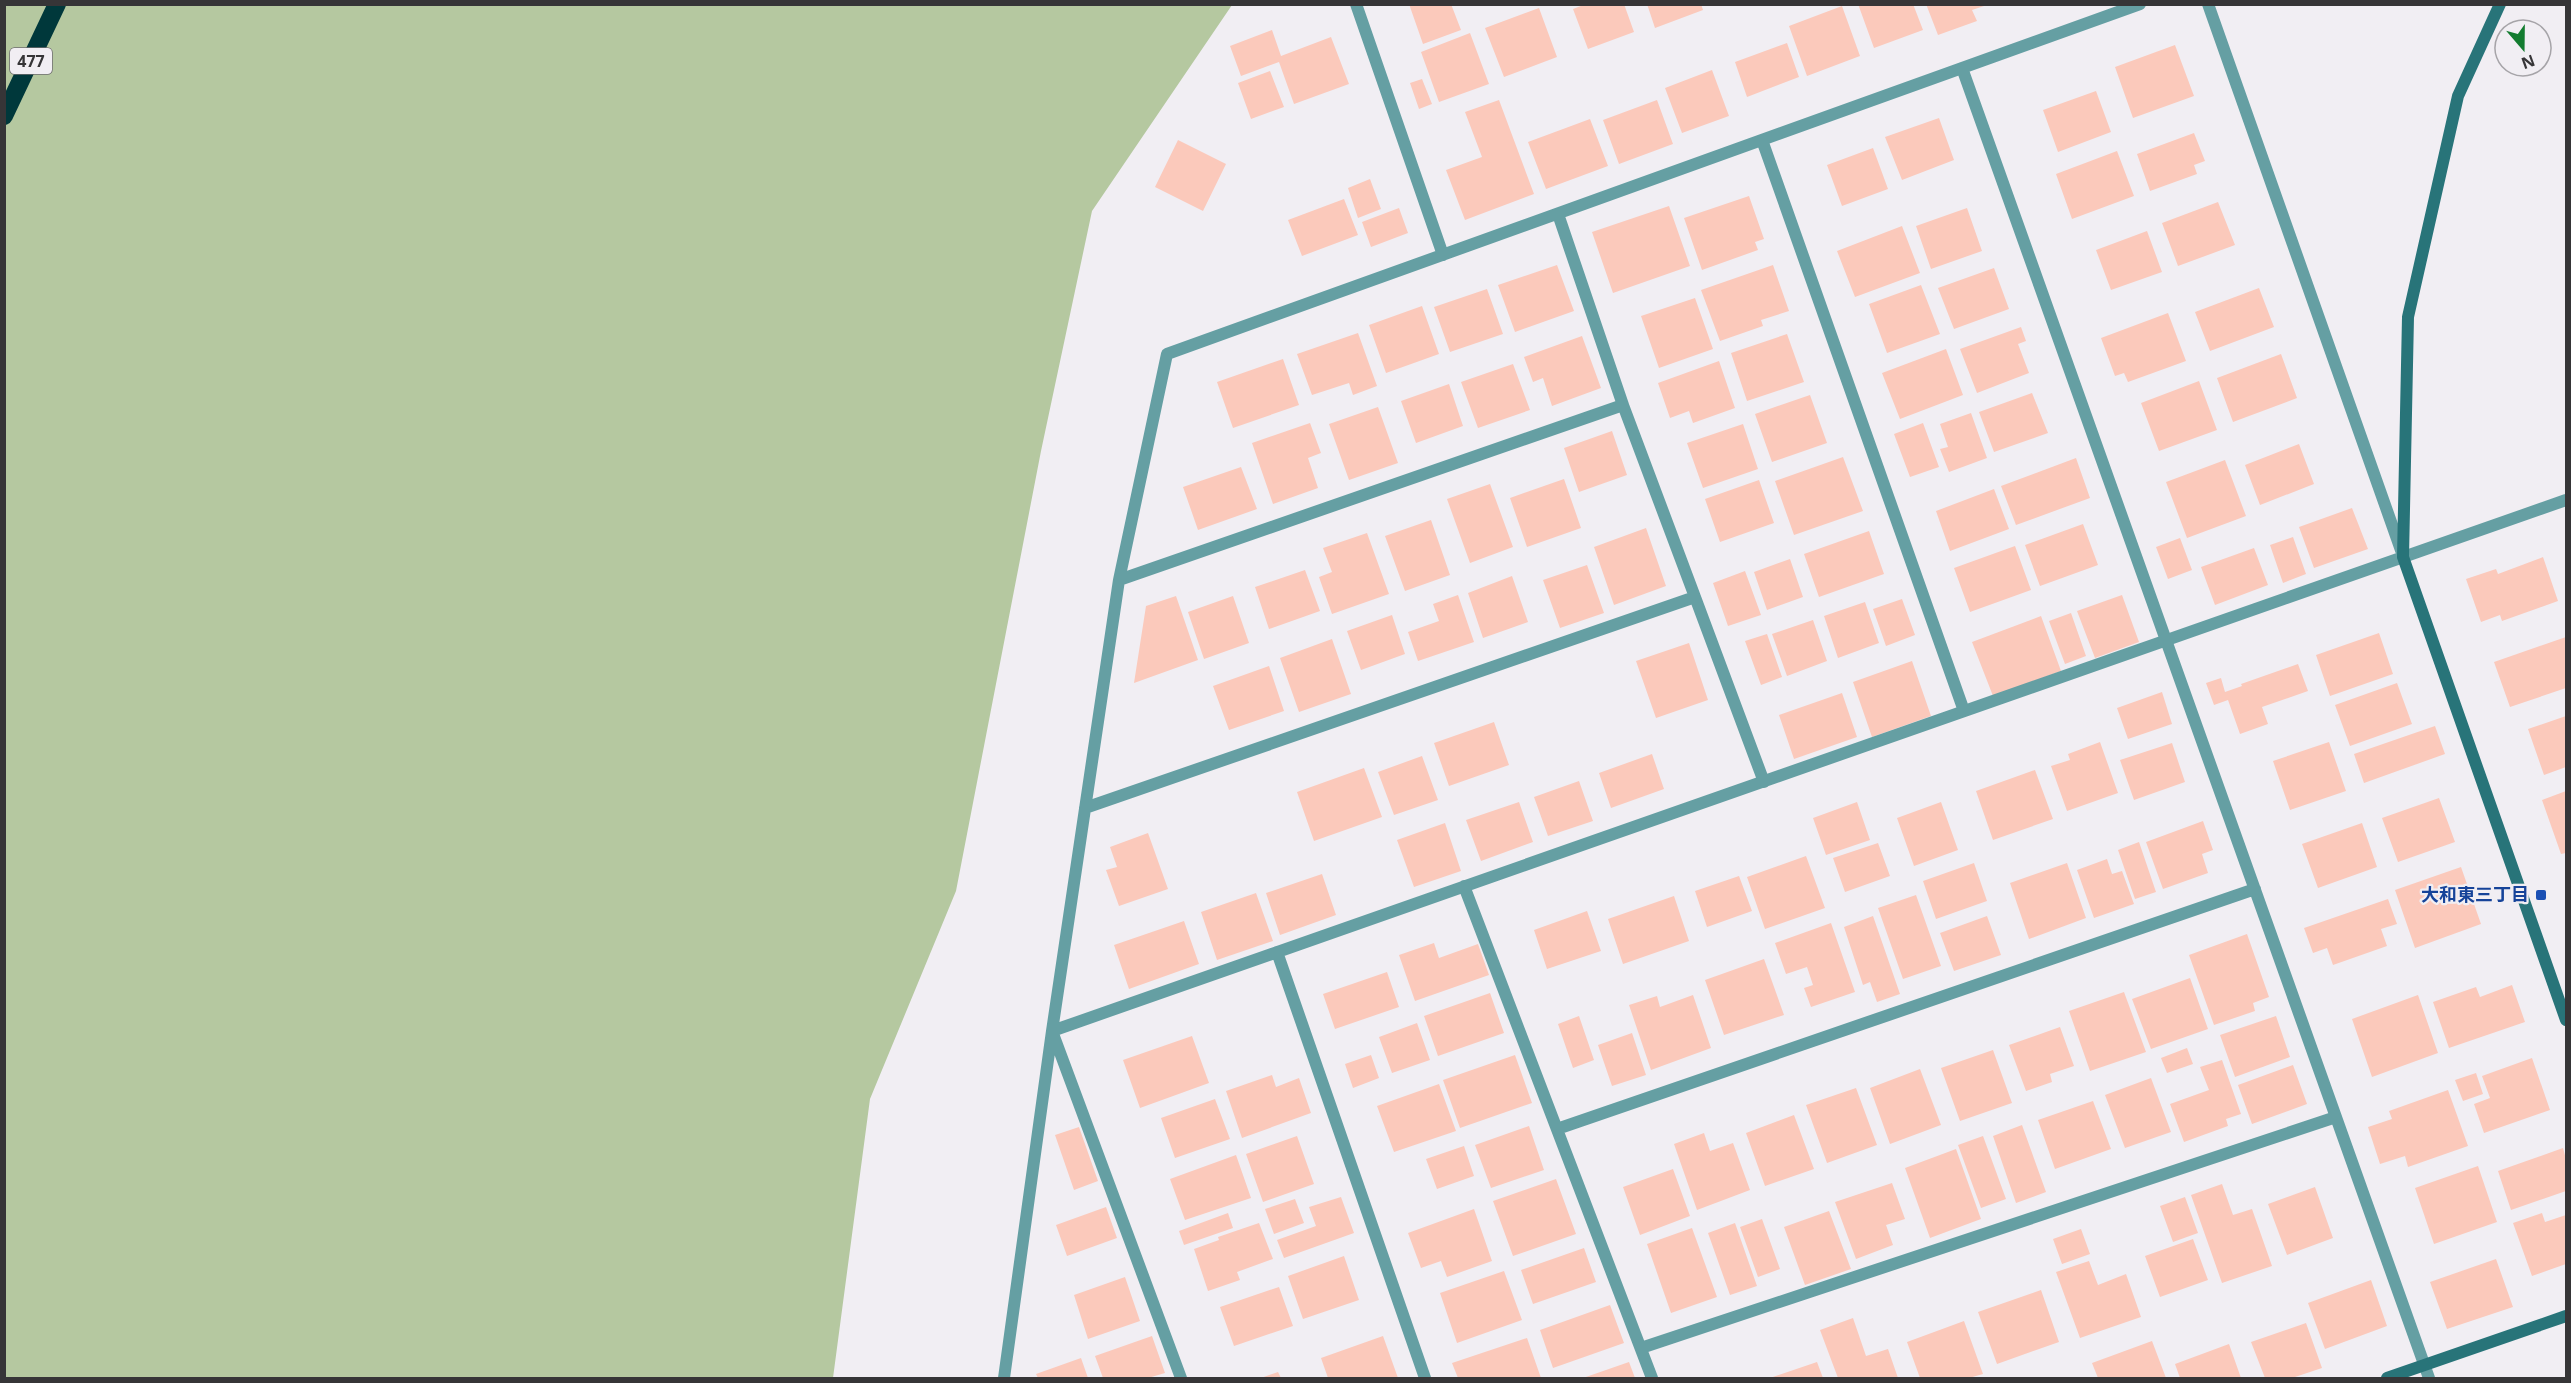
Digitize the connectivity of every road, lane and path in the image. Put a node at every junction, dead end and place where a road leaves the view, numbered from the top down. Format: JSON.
{"nodes":[{"id":1,"x":57,"y":4,"type":"edge"},
{"id":2,"x":1356,"y":4,"type":"edge"},
{"id":3,"x":2140,"y":4,"type":"edge"},
{"id":4,"x":2208,"y":4,"type":"edge"},
{"id":5,"x":2500,"y":4,"type":"edge"},
{"id":6,"x":1962,"y":68,"type":"junction"},
{"id":7,"x":4,"y":116,"type":"edge"},
{"id":8,"x":1762,"y":140,"type":"junction"},
{"id":9,"x":1558,"y":214,"type":"junction"},
{"id":10,"x":1443,"y":255,"type":"junction"},
{"id":11,"x":1623,"y":405,"type":"junction"},
{"id":12,"x":2566,"y":500,"type":"edge"},
{"id":13,"x":2403,"y":557,"type":"junction"},
{"id":14,"x":1119,"y":580,"type":"junction"},
{"id":15,"x":1695,"y":597,"type":"junction"},
{"id":16,"x":2166,"y":640,"type":"junction"},
{"id":17,"x":1964,"y":711,"type":"junction"},
{"id":18,"x":1764,"y":782,"type":"junction"},
{"id":19,"x":1085,"y":808,"type":"junction"},
{"id":20,"x":1464,"y":886,"type":"junction"},
{"id":21,"x":2254,"y":889,"type":"junction"},
{"id":22,"x":1277,"y":952,"type":"junction"},
{"id":23,"x":2566,"y":1020,"type":"edge"},
{"id":24,"x":1052,"y":1031,"type":"junction"},
{"id":25,"x":2336,"y":1117,"type":"junction"},
{"id":26,"x":1557,"y":1129,"type":"junction"},
{"id":27,"x":2566,"y":1316,"type":"edge"},
{"id":28,"x":1641,"y":1348,"type":"junction"},
{"id":29,"x":2424,"y":1366,"type":"junction"},
{"id":30,"x":1004,"y":1378,"type":"edge"},
{"id":31,"x":1181,"y":1378,"type":"edge"},
{"id":32,"x":1425,"y":1378,"type":"edge"},
{"id":33,"x":1652,"y":1378,"type":"edge"},
{"id":34,"x":2387,"y":1378,"type":"edge"},
{"id":35,"x":2429,"y":1378,"type":"edge"}],
"edges":[{"from":1,"to":7,"type":"highway","number":"477"},
{"from":2,"to":10,"type":"street"},
{"from":3,"to":6,"type":"street"},
{"from":4,"to":13,"type":"street"},
{"from":5,"to":13,"type":"street"},
{"from":6,"to":8,"type":"street"},
{"from":6,"to":16,"type":"street"},
{"from":8,"to":9,"type":"street"},
{"from":8,"to":17,"type":"street"},
{"from":9,"to":10,"type":"street"},
{"from":9,"to":11,"type":"street"},
{"from":10,"to":14,"type":"street"},
{"from":11,"to":14,"type":"street"},
{"from":11,"to":15,"type":"street"},
{"from":12,"to":13,"type":"street"},
{"from":13,"to":16,"type":"street"},
{"from":13,"to":23,"type":"street"},
{"from":14,"to":19,"type":"street"},
{"from":15,"to":18,"type":"street"},
{"from":15,"to":19,"type":"street"},
{"from":16,"to":17,"type":"street"},
{"from":16,"to":21,"type":"street"},
{"from":17,"to":18,"type":"street"},
{"from":18,"to":20,"type":"street"},
{"from":19,"to":24,"type":"street"},
{"from":20,"to":22,"type":"street"},
{"from":20,"to":26,"type":"street"},
{"from":21,"to":25,"type":"street"},
{"from":21,"to":26,"type":"street"},
{"from":22,"to":24,"type":"street"},
{"from":22,"to":32,"type":"street"},
{"from":24,"to":30,"type":"street"},
{"from":24,"to":31,"type":"street"},
{"from":25,"to":28,"type":"street"},
{"from":25,"to":29,"type":"street"},
{"from":26,"to":28,"type":"street"},
{"from":27,"to":29,"type":"street"},
{"from":28,"to":33,"type":"street"},
{"from":29,"to":34,"type":"street"},
{"from":29,"to":35,"type":"street"}]}
